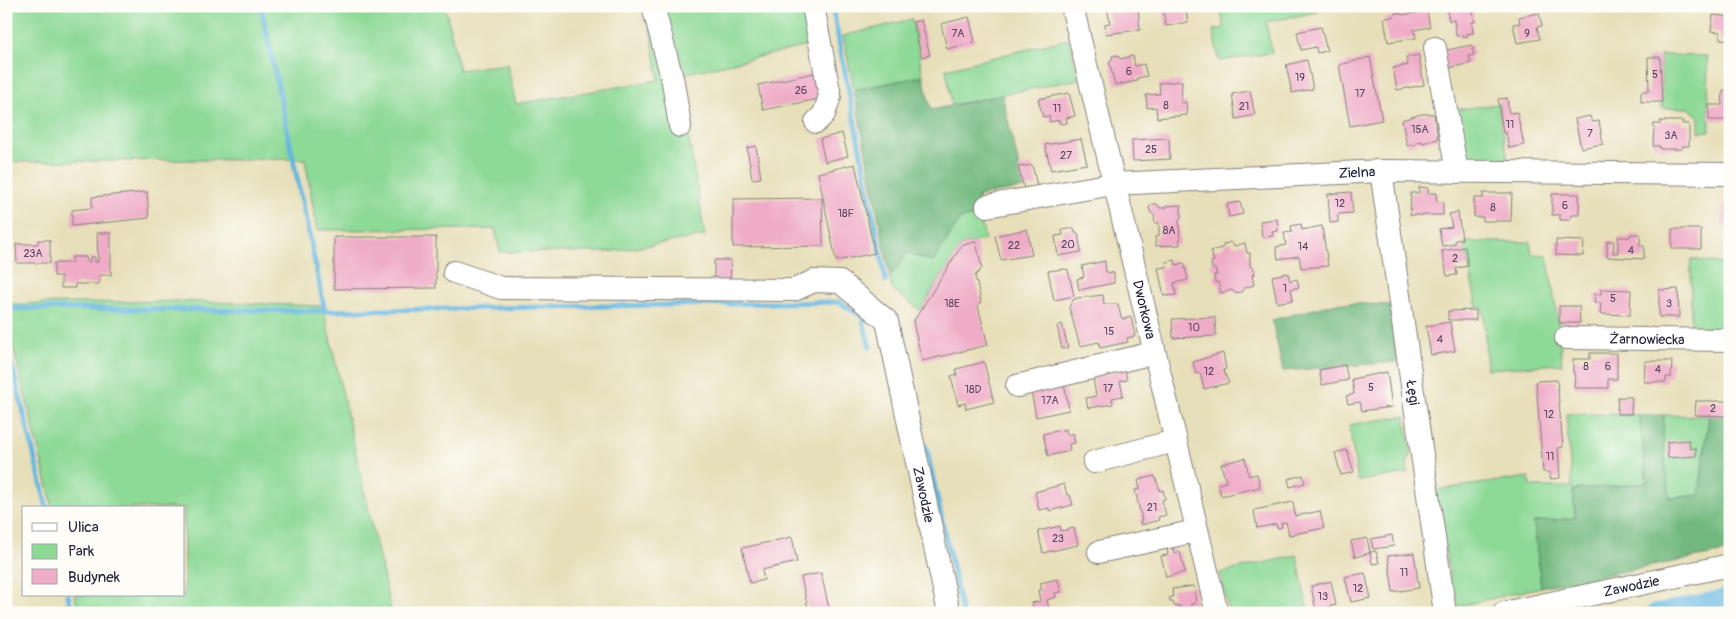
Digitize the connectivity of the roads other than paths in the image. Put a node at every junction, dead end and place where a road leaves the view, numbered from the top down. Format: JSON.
{"nodes":[{"id":1,"x":653,"y":6,"type":"edge"},
{"id":2,"x":813,"y":6,"type":"edge"},
{"id":3,"x":1072,"y":6,"type":"edge"},
{"id":4,"x":1435,"y":48,"type":"dead end"},
{"id":5,"x":816,"y":122,"type":"dead end"},
{"id":6,"x":680,"y":126,"type":"dead end"},
{"id":7,"x":1381,"y":171,"type":"junction"},
{"id":8,"x":1457,"y":172,"type":"junction"},
{"id":9,"x":1730,"y":174,"type":"edge"},
{"id":10,"x":1113,"y":184,"type":"junction"},
{"id":11,"x":987,"y":206,"type":"dead end"},
{"id":12,"x":454,"y":272,"type":"dead end"},
{"id":13,"x":1566,"y":338,"type":"dead end"},
{"id":14,"x":1730,"y":340,"type":"edge"},
{"id":15,"x":1153,"y":354,"type":"junction"},
{"id":16,"x":1017,"y":386,"type":"dead end"},
{"id":17,"x":1175,"y":441,"type":"junction"},
{"id":18,"x":1094,"y":462,"type":"dead end"},
{"id":19,"x":1196,"y":531,"type":"junction"},
{"id":20,"x":1099,"y":552,"type":"dead end"},
{"id":21,"x":1730,"y":565,"type":"edge"},
{"id":22,"x":949,"y":613,"type":"edge"},
{"id":23,"x":1217,"y":613,"type":"edge"},
{"id":24,"x":1445,"y":613,"type":"edge"},
{"id":25,"x":1504,"y":613,"type":"edge"}],
"edges":[{"from":1,"to":6,"type":"street"},
{"from":2,"to":5,"type":"street"},
{"from":3,"to":10,"type":"street","name":"Dworkowa"},
{"from":4,"to":8,"type":"street"},
{"from":7,"to":8,"type":"street","name":"Zielna"},
{"from":7,"to":10,"type":"street","name":"Zielna"},
{"from":7,"to":24,"type":"street","name":"Łęgi"},
{"from":8,"to":9,"type":"street","name":"Zielna"},
{"from":10,"to":11,"type":"street","name":"Zielna"},
{"from":10,"to":15,"type":"street","name":"Dworkowa"},
{"from":12,"to":22,"type":"street","name":"Zawodzie"},
{"from":13,"to":14,"type":"street","name":"Żarnowiecka"},
{"from":15,"to":16,"type":"street"},
{"from":15,"to":17,"type":"street","name":"Dworkowa"},
{"from":17,"to":18,"type":"street"},
{"from":17,"to":19,"type":"street","name":"Dworkowa"},
{"from":19,"to":20,"type":"street"},
{"from":19,"to":23,"type":"street","name":"Dworkowa"},
{"from":21,"to":25,"type":"street","name":"Zawodzie"}]}
